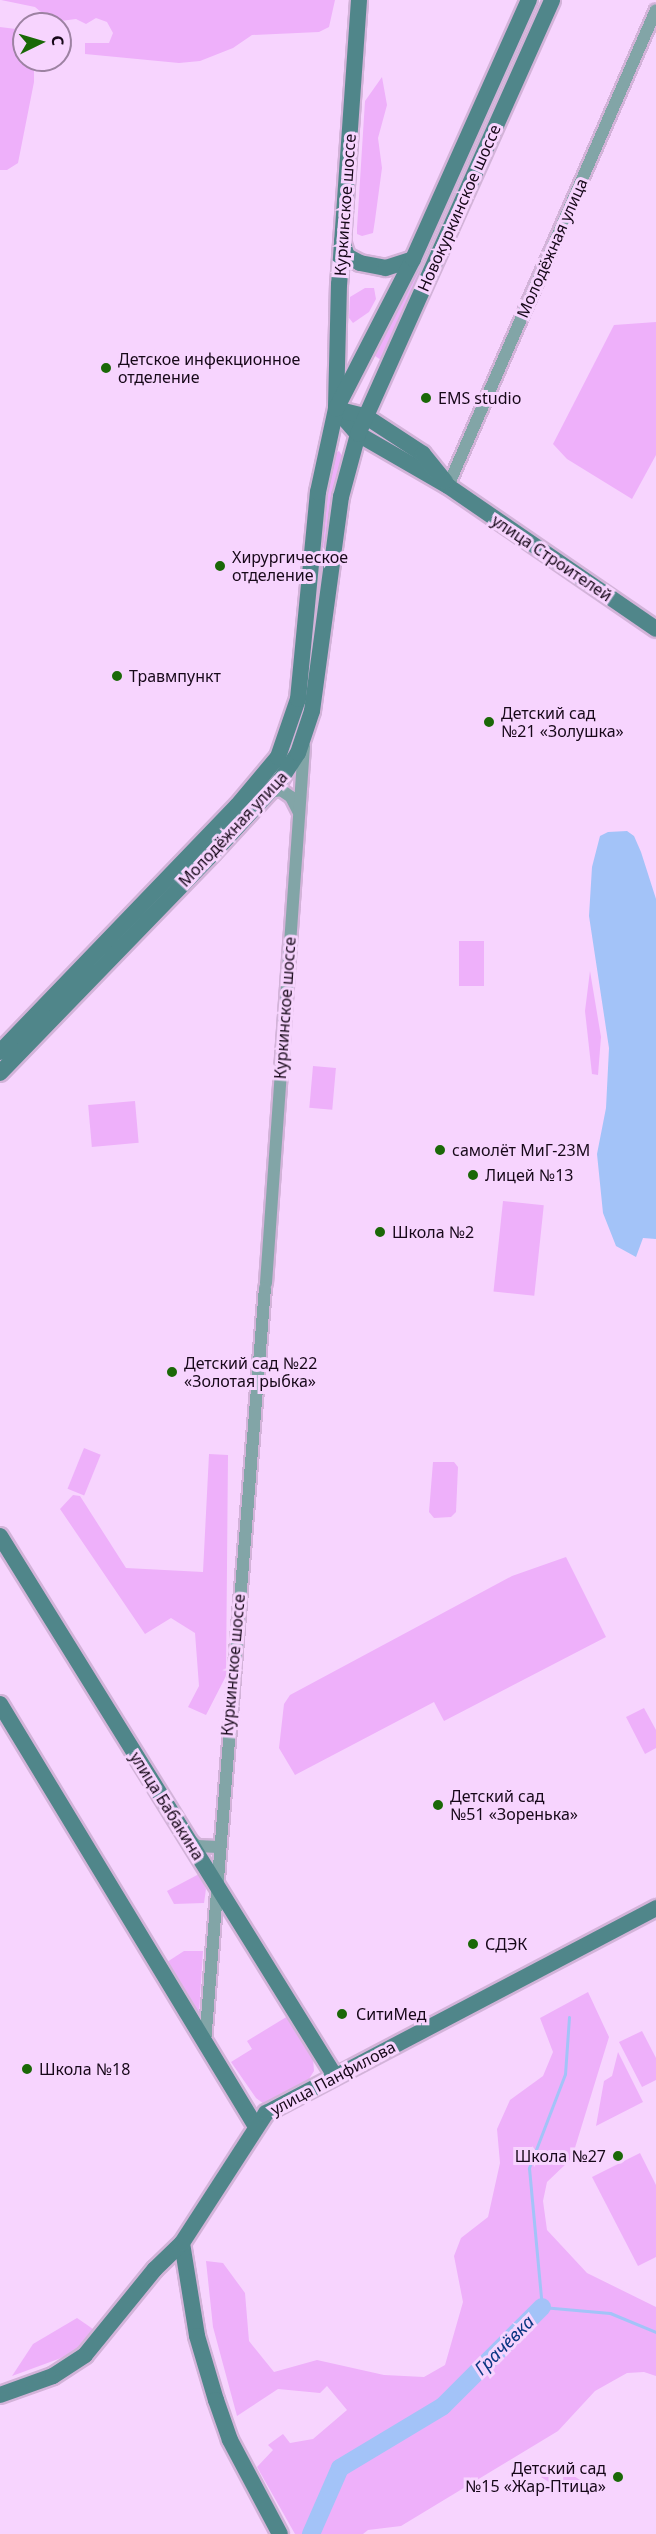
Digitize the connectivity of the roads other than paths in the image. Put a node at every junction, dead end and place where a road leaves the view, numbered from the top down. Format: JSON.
{"nodes":[{"id":1,"x":359,"y":0,"type":"edge"},
{"id":2,"x":529,"y":0,"type":"edge"},
{"id":3,"x":552,"y":0,"type":"edge"},
{"id":4,"x":656,"y":10,"type":"edge"},
{"id":5,"x":450,"y":176,"type":"junction"},
{"id":6,"x":469,"y":185,"type":"junction"},
{"id":7,"x":342,"y":240,"type":"junction"},
{"id":8,"x":413,"y":258,"type":"junction"},
{"id":9,"x":336,"y":409,"type":"junction"},
{"id":10,"x":365,"y":416,"type":"junction"},
{"id":11,"x":358,"y":434,"type":"junction"},
{"id":12,"x":448,"y":486,"type":"junction"},
{"id":13,"x":656,"y":629,"type":"edge"},
{"id":14,"x":306,"y":733,"type":"junction"},
{"id":15,"x":268,"y":792,"type":"junction"},
{"id":16,"x":298,"y":812,"type":"junction"},
{"id":17,"x":0,"y":1052,"type":"edge"},
{"id":18,"x":0,"y":1073,"type":"edge"},
{"id":19,"x":0,"y":1536,"type":"edge"},
{"id":20,"x":0,"y":1704,"type":"edge"},
{"id":21,"x":186,"y":1837,"type":"junction"},
{"id":22,"x":218,"y":1846,"type":"junction"},
{"id":23,"x":215,"y":1883,"type":"junction"},
{"id":24,"x":656,"y":1908,"type":"edge"},
{"id":25,"x":205,"y":2043,"type":"junction"},
{"id":26,"x":335,"y":2076,"type":"junction"},
{"id":27,"x":255,"y":2125,"type":"junction"},
{"id":28,"x":182,"y":2243,"type":"junction"},
{"id":29,"x":0,"y":2395,"type":"edge"},
{"id":30,"x":280,"y":2534,"type":"edge"}],
"edges":[{"from":1,"to":7,"type":"main road","name":"Куркинское шоссе"},
{"from":2,"to":5,"type":"main road","name":"Новокуркинское шоссе"},
{"from":3,"to":6,"type":"main road","name":"Новокуркинское шоссе"},
{"from":4,"to":12,"type":"street","name":"Молодёжная улица"},
{"from":5,"to":6,"type":"main road"},
{"from":5,"to":8,"type":"main road","name":"Новокуркинское шоссе"},
{"from":6,"to":10,"type":"main road","name":"Новокуркинское шоссе"},
{"from":7,"to":8,"type":"main road"},
{"from":7,"to":9,"type":"main road","name":"Куркинское шоссе"},
{"from":8,"to":9,"type":"main road","name":"Новокуркинское шоссе"},
{"from":9,"to":10,"type":"main road","name":"улица Строителей"},
{"from":9,"to":11,"type":"main road","name":"улица Строителей"},
{"from":9,"to":17,"type":"main road","name":"Молодёжная улица"},
{"from":10,"to":11,"type":"main road","name":"Молодёжная улица"},
{"from":10,"to":12,"type":"main road","name":"улица Строителей"},
{"from":11,"to":12,"type":"main road","name":"улица Строителей"},
{"from":11,"to":14,"type":"main road","name":"Молодёжная улица"},
{"from":12,"to":13,"type":"main road","name":"улица Строителей"},
{"from":14,"to":15,"type":"main road","name":"Молодёжная улица"},
{"from":14,"to":16,"type":"street","name":"Куркинское шоссе"},
{"from":15,"to":16,"type":"street"},
{"from":15,"to":18,"type":"main road","name":"Молодёжная улица"},
{"from":16,"to":22,"type":"street","name":"Куркинское шоссе"},
{"from":19,"to":21,"type":"main road","name":"улица Бабакина"},
{"from":20,"to":25,"type":"main road"},
{"from":21,"to":22,"type":"street"},
{"from":21,"to":23,"type":"main road","name":"улица Бабакина"},
{"from":22,"to":23,"type":"street","name":"Куркинское шоссе"},
{"from":23,"to":25,"type":"street","name":"Куркинское шоссе"},
{"from":23,"to":26,"type":"main road","name":"улица Бабакина"},
{"from":24,"to":26,"type":"main road","name":"улица Панфилова"},
{"from":25,"to":27,"type":"main road"},
{"from":26,"to":27,"type":"main road","name":"улица Панфилова"},
{"from":27,"to":28,"type":"main road","name":"улица Панфилова"},
{"from":28,"to":29,"type":"main road","name":"улица Панфилова"},
{"from":28,"to":30,"type":"main road"}]}
